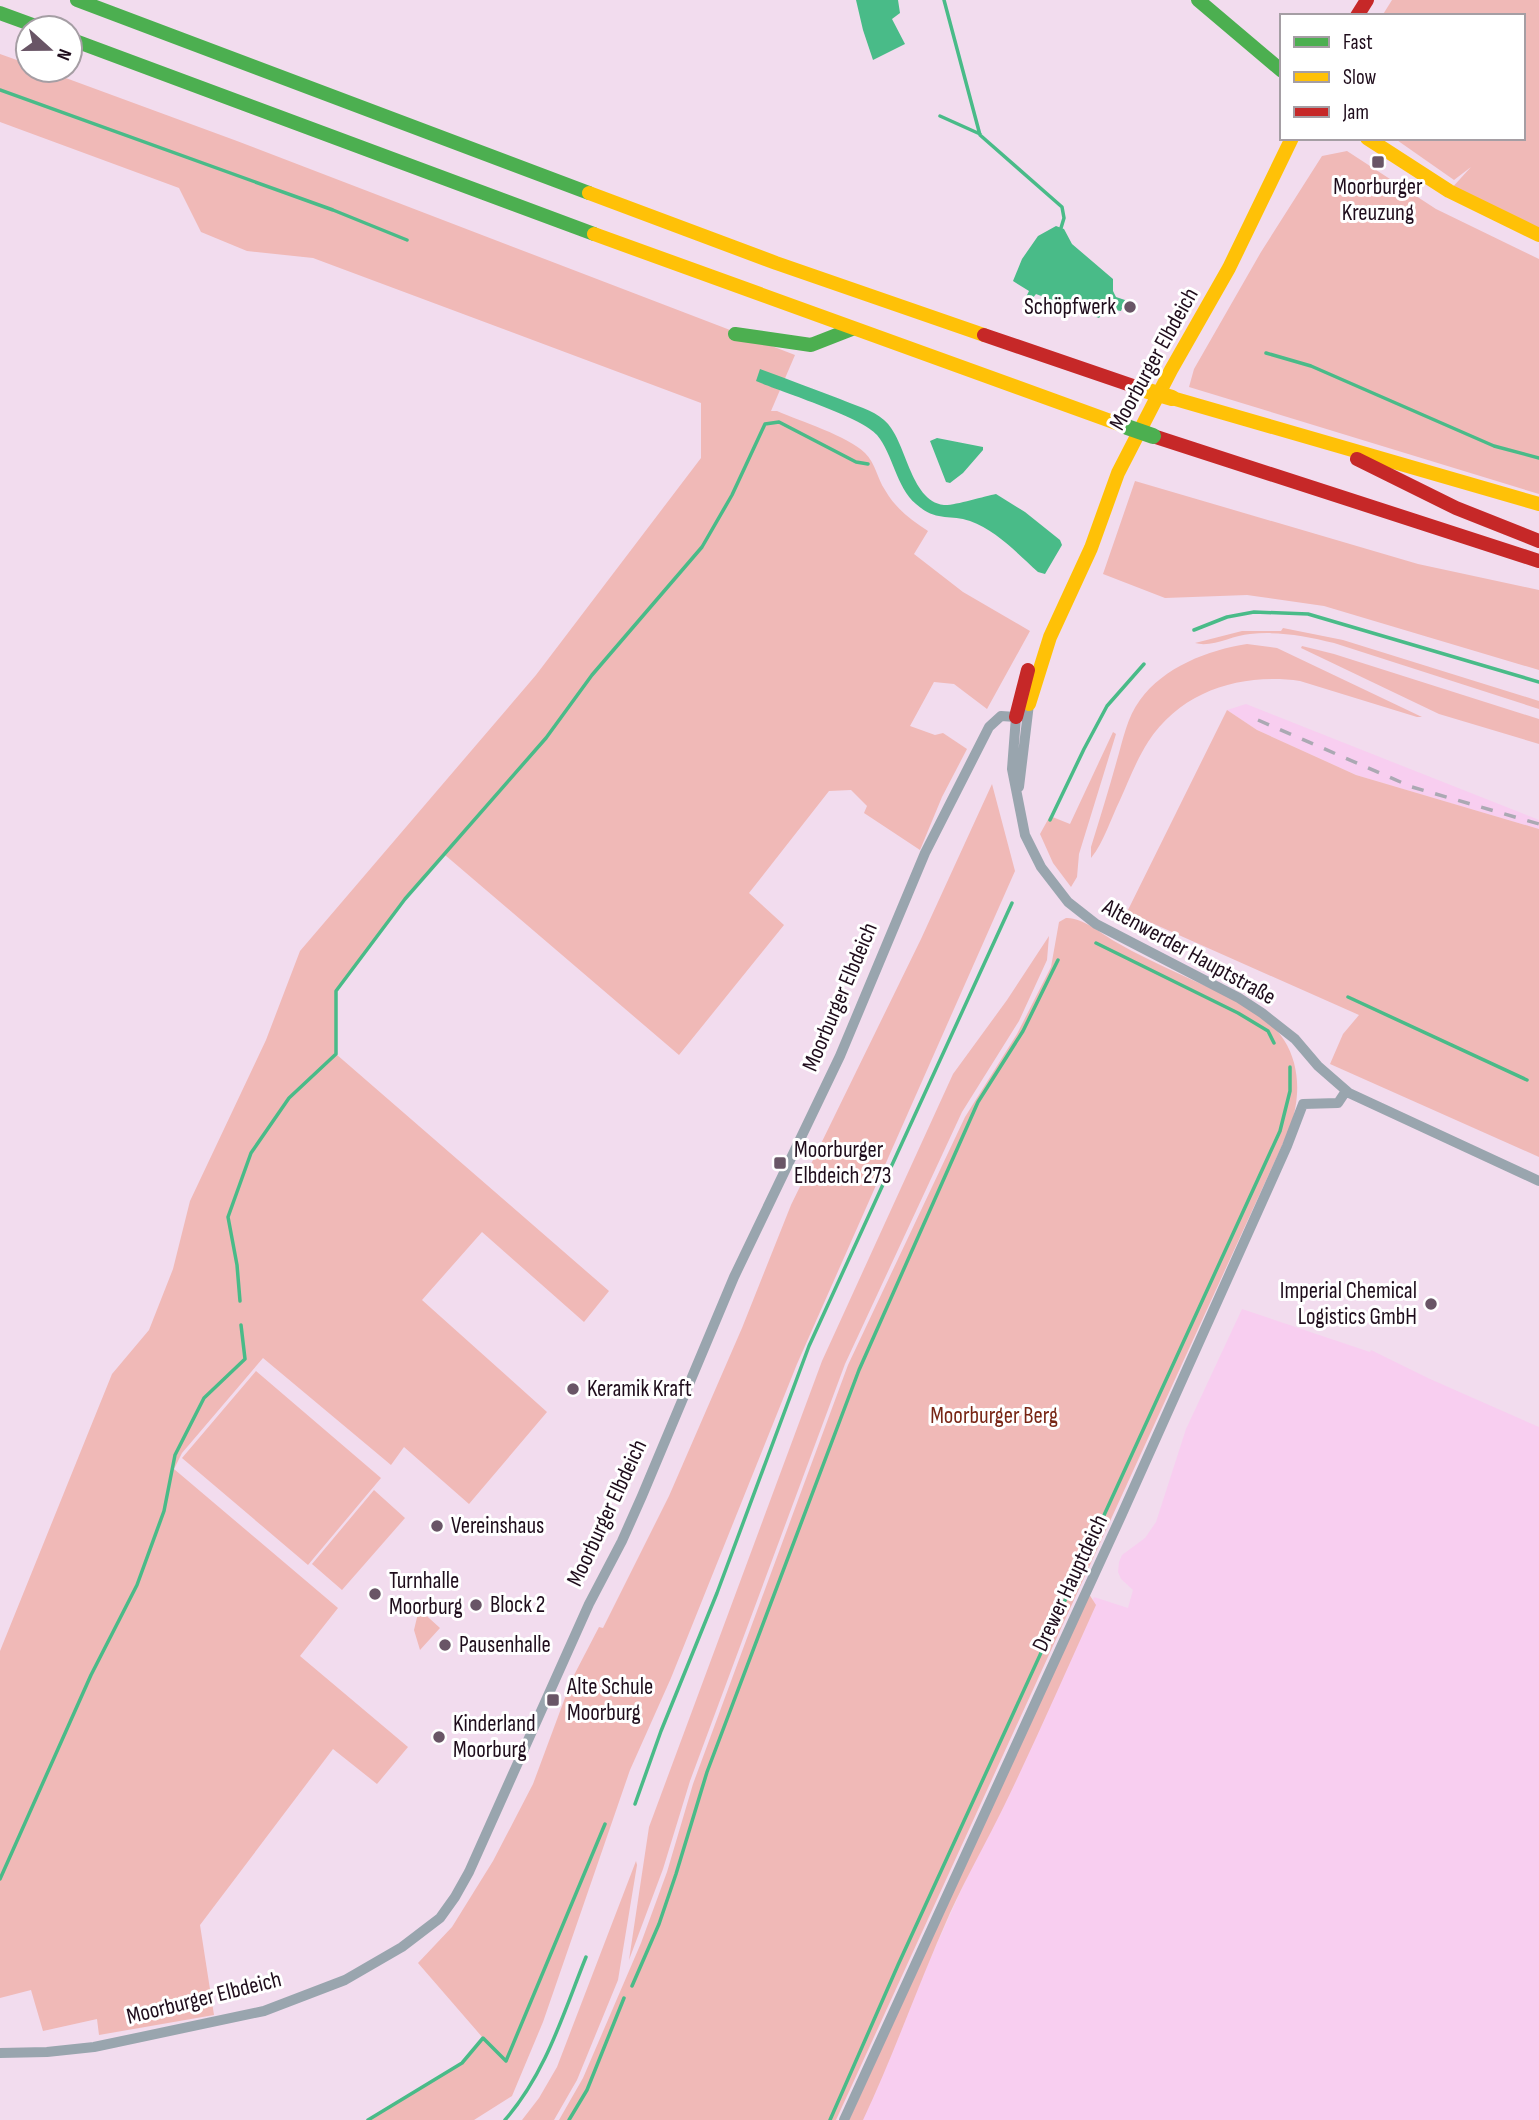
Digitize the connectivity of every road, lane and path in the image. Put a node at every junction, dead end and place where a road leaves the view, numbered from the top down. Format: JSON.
{"nodes":[{"id":1,"x":77,"y":0,"type":"edge"},
{"id":2,"x":1198,"y":0,"type":"edge"},
{"id":3,"x":84,"y":44,"type":"edge"},
{"id":4,"x":1280,"y":69,"type":"edge"},
{"id":5,"x":1291,"y":140,"type":"edge"},
{"id":6,"x":1370,"y":140,"type":"edge"},
{"id":7,"x":1539,"y":235,"type":"edge"},
{"id":8,"x":852,"y":329,"type":"junction"},
{"id":9,"x":735,"y":334,"type":"dead end"},
{"id":10,"x":1326,"y":443,"type":"junction"},
{"id":11,"x":1539,"y":504,"type":"edge"},
{"id":12,"x":1539,"y":541,"type":"edge"},
{"id":13,"x":1539,"y":561,"type":"edge"},
{"id":14,"x":1064,"y":605,"type":"junction"},
{"id":15,"x":1029,"y":704,"type":"junction"},
{"id":16,"x":1016,"y":717,"type":"junction"},
{"id":17,"x":1018,"y":794,"type":"junction"},
{"id":18,"x":1346,"y":1091,"type":"junction"},
{"id":19,"x":1539,"y":1181,"type":"edge"},
{"id":20,"x":0,"y":2053,"type":"edge"},
{"id":21,"x":844,"y":2120,"type":"edge"}],
"edges":[{"from":1,"to":10,"type":"main road","bridge":true},
{"from":2,"to":4,"type":"main road"},
{"from":3,"to":8,"type":"main road"},
{"from":5,"to":14,"type":"main road","name":"Moorburger Elbdeich"},
{"from":6,"to":7,"type":"main road"},
{"from":8,"to":9,"type":"main road"},
{"from":8,"to":13,"type":"main road","bridge":true},
{"from":10,"to":11,"type":"main road"},
{"from":10,"to":12,"type":"main road"},
{"from":14,"to":15,"type":"main road","name":"Moorburger Elbdeich"},
{"from":14,"to":16,"type":"main road","name":"Moorburger Elbdeich"},
{"from":15,"to":16,"type":"street","name":"Moorburger Elbdeich"},
{"from":15,"to":17,"type":"street","name":"Altenwerder Hauptstraße"},
{"from":16,"to":17,"type":"street","name":"Altenwerder Hauptstraße"},
{"from":16,"to":20,"type":"street","name":"Moorburger Elbdeich"},
{"from":17,"to":18,"type":"street","name":"Altenwerder Hauptstraße"},
{"from":18,"to":19,"type":"street","name":"Altenwerder Hauptstraße"},
{"from":18,"to":21,"type":"street","name":"Drewer Hauptdeich"}]}
